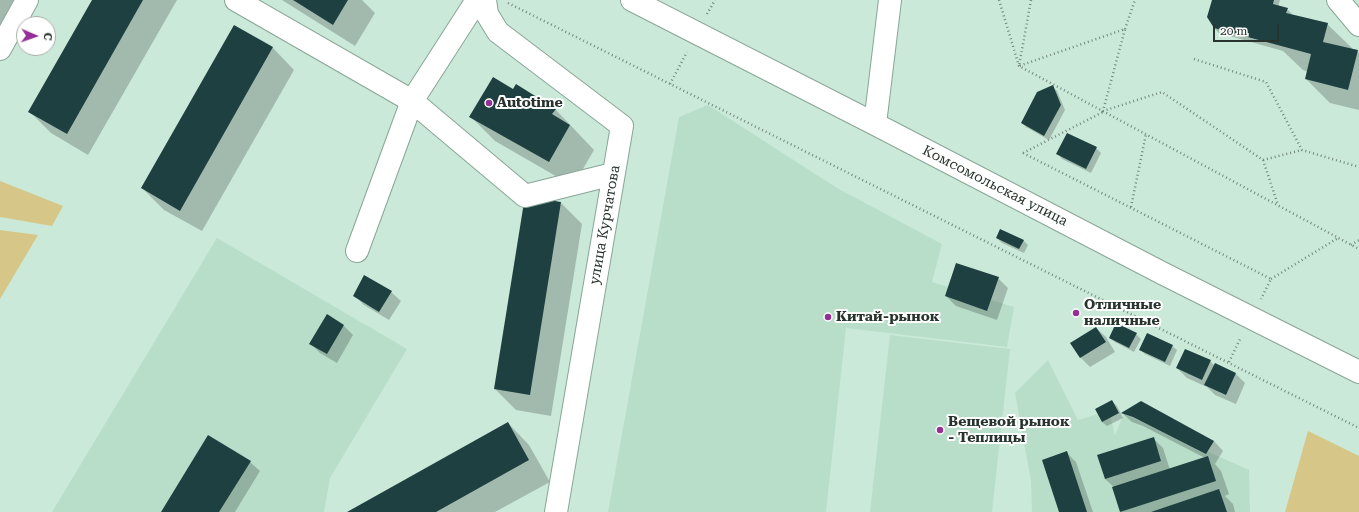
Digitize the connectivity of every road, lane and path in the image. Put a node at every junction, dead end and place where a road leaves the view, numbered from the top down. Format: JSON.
{"nodes":[{"id":1,"x":27,"y":0,"type":"edge"},
{"id":2,"x":236,"y":0,"type":"edge"},
{"id":3,"x":477,"y":0,"type":"edge"},
{"id":4,"x":485,"y":0,"type":"edge"},
{"id":5,"x":502,"y":0,"type":"edge"},
{"id":6,"x":632,"y":0,"type":"edge"},
{"id":7,"x":890,"y":0,"type":"edge"},
{"id":8,"x":999,"y":0,"type":"edge"},
{"id":9,"x":1031,"y":0,"type":"edge"},
{"id":10,"x":1135,"y":0,"type":"edge"},
{"id":11,"x":1338,"y":0,"type":"edge"},
{"id":12,"x":1359,"y":25,"type":"edge"},
{"id":13,"x":1125,"y":29,"type":"junction"},
{"id":14,"x":0,"y":49,"type":"edge"},
{"id":15,"x":1194,"y":59,"type":"dead end"},
{"id":16,"x":1019,"y":66,"type":"junction"},
{"id":17,"x":412,"y":101,"type":"junction"},
{"id":18,"x":1103,"y":112,"type":"junction"},
{"id":19,"x":875,"y":124,"type":"junction"},
{"id":20,"x":1146,"y":134,"type":"junction"},
{"id":21,"x":1302,"y":150,"type":"junction"},
{"id":22,"x":1263,"y":160,"type":"junction"},
{"id":23,"x":1359,"y":167,"type":"edge"},
{"id":24,"x":614,"y":174,"type":"junction"},
{"id":25,"x":1278,"y":205,"type":"junction"},
{"id":26,"x":1131,"y":207,"type":"junction"},
{"id":27,"x":1338,"y":238,"type":"junction"},
{"id":28,"x":1359,"y":240,"type":"edge"},
{"id":29,"x":1351,"y":244,"type":"junction"},
{"id":30,"x":1359,"y":249,"type":"edge"},
{"id":31,"x":357,"y":251,"type":"dead end"},
{"id":32,"x":1271,"y":279,"type":"junction"},
{"id":33,"x":1251,"y":317,"type":"junction"},
{"id":34,"x":1229,"y":362,"type":"junction"},
{"id":35,"x":1359,"y":372,"type":"edge"},
{"id":36,"x":1359,"y":428,"type":"edge"},
{"id":37,"x":556,"y":512,"type":"edge"}],
"edges":[{"from":1,"to":14,"type":"main road"},
{"from":2,"to":17,"type":"main road"},
{"from":3,"to":17,"type":"main road"},
{"from":4,"to":24,"type":"main road","name":"улица Курчатова"},
{"from":5,"to":34,"type":"path"},
{"from":6,"to":19,"type":"main road","name":"Комсомольская улица"},
{"from":7,"to":19,"type":"main road"},
{"from":8,"to":16,"type":"path"},
{"from":9,"to":16,"type":"path"},
{"from":10,"to":13,"type":"path"},
{"from":11,"to":12,"type":"main road"},
{"from":13,"to":16,"type":"path"},
{"from":13,"to":18,"type":"path"},
{"from":15,"to":21,"type":"path"},
{"from":16,"to":18,"type":"path"},
{"from":17,"to":24,"type":"main road"},
{"from":17,"to":31,"type":"main road"},
{"from":18,"to":20,"type":"path"},
{"from":18,"to":22,"type":"path"},
{"from":18,"to":26,"type":"path"},
{"from":19,"to":33,"type":"main road","name":"Комсомольская улица"},
{"from":20,"to":25,"type":"path"},
{"from":20,"to":26,"type":"path"},
{"from":21,"to":22,"type":"path"},
{"from":21,"to":23,"type":"path"},
{"from":22,"to":25,"type":"path"},
{"from":24,"to":37,"type":"main road","name":"улица Курчатова"},
{"from":25,"to":27,"type":"path"},
{"from":26,"to":32,"type":"path"},
{"from":27,"to":29,"type":"path"},
{"from":27,"to":32,"type":"path"},
{"from":28,"to":29,"type":"path"},
{"from":29,"to":30,"type":"path"},
{"from":32,"to":33,"type":"path"},
{"from":33,"to":34,"type":"path"},
{"from":33,"to":35,"type":"main road","name":"Комсомольская улица"},
{"from":34,"to":36,"type":"path"}]}
